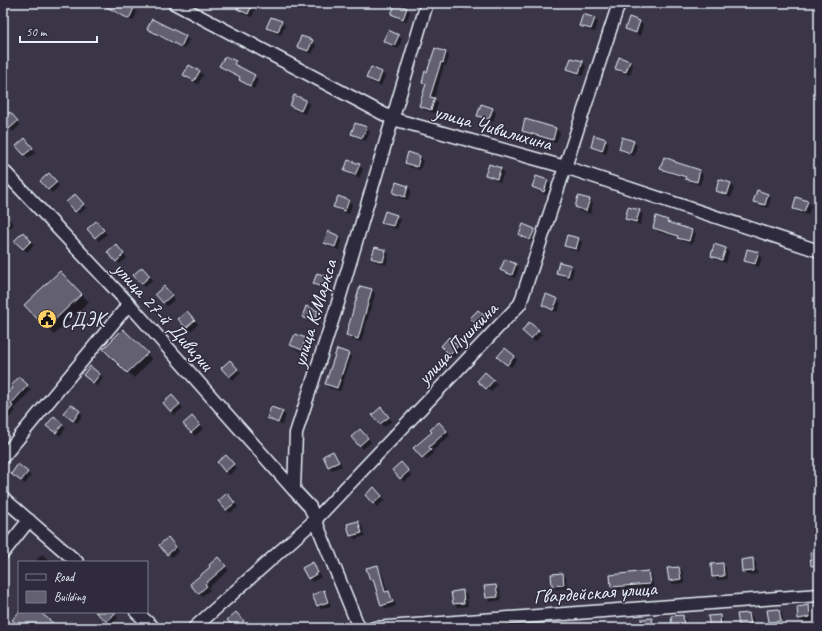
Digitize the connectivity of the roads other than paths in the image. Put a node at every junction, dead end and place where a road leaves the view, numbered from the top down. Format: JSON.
{"nodes":[{"id":1,"x":174,"y":3,"type":"edge"},
{"id":2,"x":427,"y":3,"type":"edge"},
{"id":3,"x":619,"y":3,"type":"edge"},
{"id":4,"x":392,"y":119,"type":"junction"},
{"id":5,"x":565,"y":167,"type":"junction"},
{"id":6,"x":3,"y":170,"type":"edge"},
{"id":7,"x":819,"y":251,"type":"edge"},
{"id":8,"x":129,"y":304,"type":"junction"},
{"id":9,"x":3,"y":457,"type":"edge"},
{"id":10,"x":294,"y":490,"type":"junction"},
{"id":11,"x":3,"y":498,"type":"edge"},
{"id":12,"x":29,"y":520,"type":"junction"},
{"id":13,"x":315,"y":520,"type":"junction"},
{"id":14,"x":3,"y":553,"type":"edge"},
{"id":15,"x":76,"y":561,"type":"edge"},
{"id":16,"x":819,"y":595,"type":"edge"},
{"id":17,"x":137,"y":613,"type":"edge"},
{"id":18,"x":154,"y":628,"type":"edge"},
{"id":19,"x":194,"y":628,"type":"edge"},
{"id":20,"x":358,"y":628,"type":"edge"},
{"id":21,"x":374,"y":628,"type":"edge"}],
"edges":[{"from":1,"to":4,"type":"street","name":"улица Чивилихина"},
{"from":2,"to":4,"type":"street","name":"улица К.Маркса"},
{"from":3,"to":5,"type":"street","name":"улица Пушкина"},
{"from":4,"to":5,"type":"street","name":"улица Чивилихина"},
{"from":4,"to":10,"type":"street","name":"улица К.Маркса"},
{"from":5,"to":7,"type":"street","name":"улица Чивилихина"},
{"from":5,"to":13,"type":"street","name":"улица Пушкина"},
{"from":6,"to":8,"type":"street","name":"улица 27-й Дивизии"},
{"from":8,"to":9,"type":"street"},
{"from":8,"to":10,"type":"street","name":"улица 27-й Дивизии"},
{"from":10,"to":13,"type":"street"},
{"from":11,"to":12,"type":"street"},
{"from":12,"to":14,"type":"street"},
{"from":12,"to":15,"type":"street"},
{"from":13,"to":19,"type":"street","name":"улица Пушкина"},
{"from":13,"to":20,"type":"street"},
{"from":16,"to":21,"type":"street","name":"Гвардейская улица"},
{"from":17,"to":18,"type":"street"}]}
